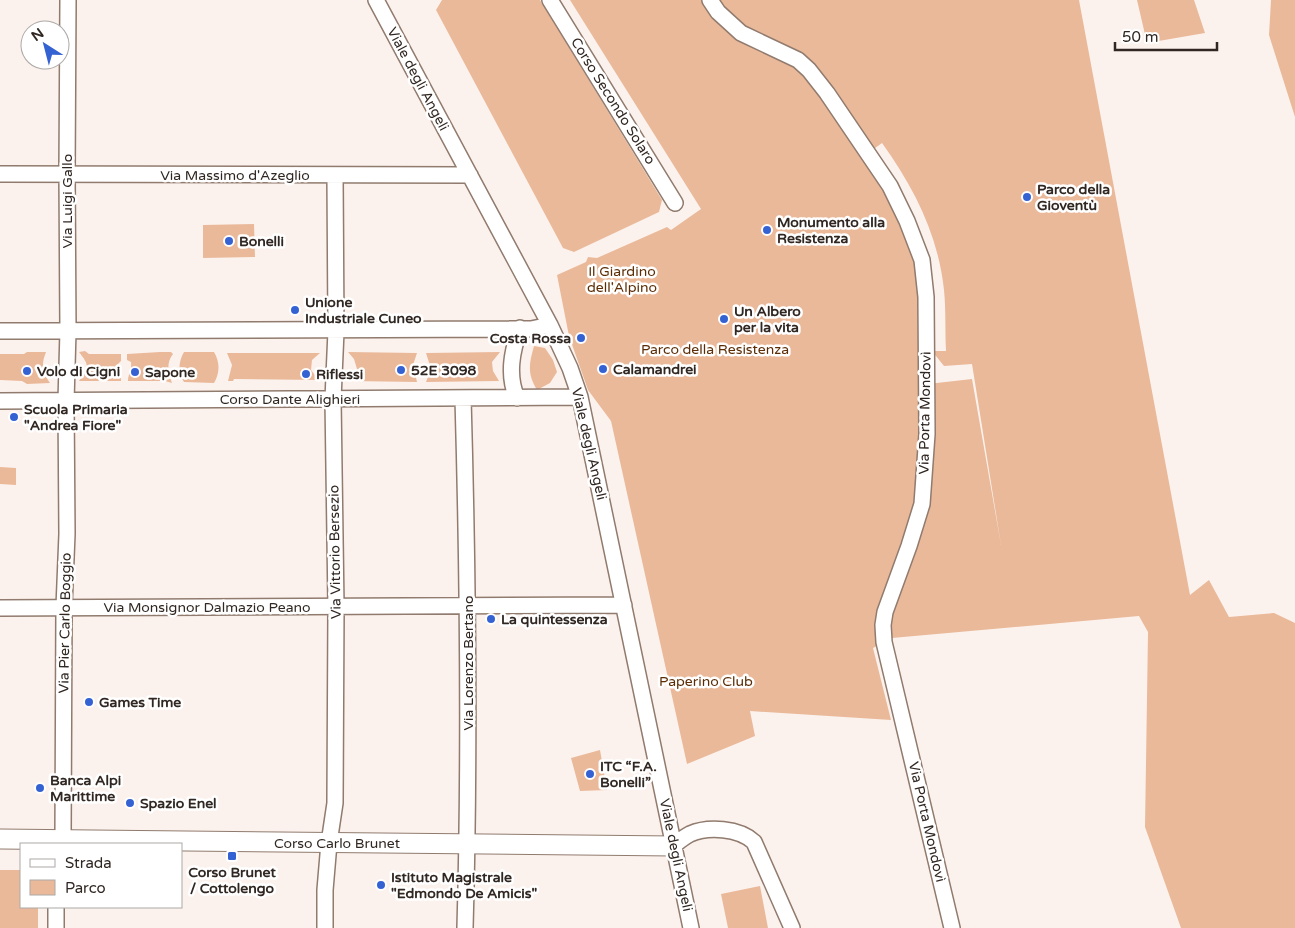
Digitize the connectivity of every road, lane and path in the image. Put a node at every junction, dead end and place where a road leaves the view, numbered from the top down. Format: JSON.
{"nodes":[{"id":1,"x":68,"y":0,"type":"edge"},
{"id":2,"x":376,"y":0,"type":"edge"},
{"id":3,"x":550,"y":0,"type":"edge"},
{"id":4,"x":710,"y":0,"type":"edge"},
{"id":5,"x":0,"y":174,"type":"edge"},
{"id":6,"x":67,"y":174,"type":"junction"},
{"id":7,"x":470,"y":175,"type":"junction"},
{"id":8,"x":335,"y":176,"type":"junction"},
{"id":9,"x":675,"y":203,"type":"dead end"},
{"id":10,"x":550,"y":325,"type":"junction"},
{"id":11,"x":520,"y":328,"type":"junction"},
{"id":12,"x":0,"y":331,"type":"edge"},
{"id":13,"x":68,"y":331,"type":"junction"},
{"id":14,"x":336,"y":331,"type":"junction"},
{"id":15,"x":464,"y":398,"type":"junction"},
{"id":16,"x":517,"y":398,"type":"junction"},
{"id":17,"x":580,"y":398,"type":"junction"},
{"id":18,"x":333,"y":399,"type":"junction"},
{"id":19,"x":0,"y":401,"type":"edge"},
{"id":20,"x":66,"y":401,"type":"junction"},
{"id":21,"x":624,"y":605,"type":"junction"},
{"id":22,"x":468,"y":606,"type":"junction"},
{"id":23,"x":64,"y":607,"type":"junction"},
{"id":24,"x":336,"y":607,"type":"junction"},
{"id":25,"x":0,"y":608,"type":"edge"},
{"id":26,"x":0,"y":839,"type":"edge"},
{"id":27,"x":62,"y":842,"type":"edge"},
{"id":28,"x":329,"y":843,"type":"junction"},
{"id":29,"x":467,"y":843,"type":"junction"},
{"id":30,"x":673,"y":846,"type":"junction"},
{"id":31,"x":56,"y":908,"type":"edge"},
{"id":32,"x":56,"y":928,"type":"edge"},
{"id":33,"x":325,"y":928,"type":"edge"},
{"id":34,"x":465,"y":928,"type":"edge"},
{"id":35,"x":691,"y":928,"type":"edge"},
{"id":36,"x":792,"y":928,"type":"edge"},
{"id":37,"x":952,"y":928,"type":"edge"}],
"edges":[{"from":1,"to":6,"type":"street","name":"Via Luigi Gallo"},
{"from":2,"to":7,"type":"street","name":"Viale degli Angeli"},
{"from":3,"to":9,"type":"street","name":"Corso Secondo Solaro"},
{"from":4,"to":37,"type":"street","name":"Via Porta Mondovì"},
{"from":5,"to":6,"type":"street","name":"Via Massimo d'Azeglio"},
{"from":6,"to":8,"type":"street","name":"Via Massimo d'Azeglio"},
{"from":6,"to":13,"type":"street","name":"Via Luigi Gallo"},
{"from":7,"to":8,"type":"street","name":"Via Massimo d'Azeglio"},
{"from":7,"to":10,"type":"street","name":"Viale degli Angeli"},
{"from":8,"to":14,"type":"street","name":"Via Vittorio Bersezio"},
{"from":10,"to":11,"type":"street"},
{"from":10,"to":17,"type":"street","name":"Viale degli Angeli"},
{"from":11,"to":14,"type":"street"},
{"from":11,"to":16,"type":"street"},
{"from":12,"to":13,"type":"street"},
{"from":13,"to":14,"type":"street"},
{"from":13,"to":20,"type":"street","name":"Via Luigi Gallo"},
{"from":14,"to":18,"type":"street","name":"Via Vittorio Bersezio"},
{"from":15,"to":16,"type":"street","name":"Corso Dante Alighieri"},
{"from":15,"to":18,"type":"street","name":"Corso Dante Alighieri"},
{"from":15,"to":22,"type":"street","name":"Via Lorenzo Bertano"},
{"from":16,"to":17,"type":"street","name":"Corso Dante Alighieri"},
{"from":17,"to":21,"type":"street","name":"Viale degli Angeli"},
{"from":18,"to":20,"type":"street","name":"Corso Dante Alighieri"},
{"from":18,"to":24,"type":"street","name":"Via Vittorio Bersezio"},
{"from":19,"to":20,"type":"street","name":"Corso Dante Alighieri"},
{"from":20,"to":23,"type":"street","name":"Via Pier Carlo Boggio"},
{"from":21,"to":22,"type":"street","name":"Via Monsignor Dalmazio Peano"},
{"from":21,"to":30,"type":"street","name":"Viale degli Angeli"},
{"from":22,"to":24,"type":"street","name":"Via Monsignor Dalmazio Peano"},
{"from":22,"to":29,"type":"street","name":"Via Lorenzo Bertano"},
{"from":23,"to":24,"type":"street","name":"Via Monsignor Dalmazio Peano"},
{"from":23,"to":25,"type":"street","name":"Via Monsignor Dalmazio Peano"},
{"from":23,"to":27,"type":"street","name":"Via Pier Carlo Boggio"},
{"from":24,"to":28,"type":"street","name":"Via Vittorio Bersezio"},
{"from":26,"to":27,"type":"street","name":"Corso Carlo Brunet"},
{"from":27,"to":28,"type":"street","name":"Corso Carlo Brunet"},
{"from":28,"to":29,"type":"street","name":"Corso Carlo Brunet"},
{"from":28,"to":33,"type":"street","name":"Via Vittorio Bersezio"},
{"from":29,"to":30,"type":"street","name":"Corso Carlo Brunet"},
{"from":29,"to":34,"type":"street","name":"Via Lorenzo Bertano"},
{"from":30,"to":35,"type":"street","name":"Viale degli Angeli"},
{"from":30,"to":36,"type":"street"},
{"from":31,"to":32,"type":"street"}]}
